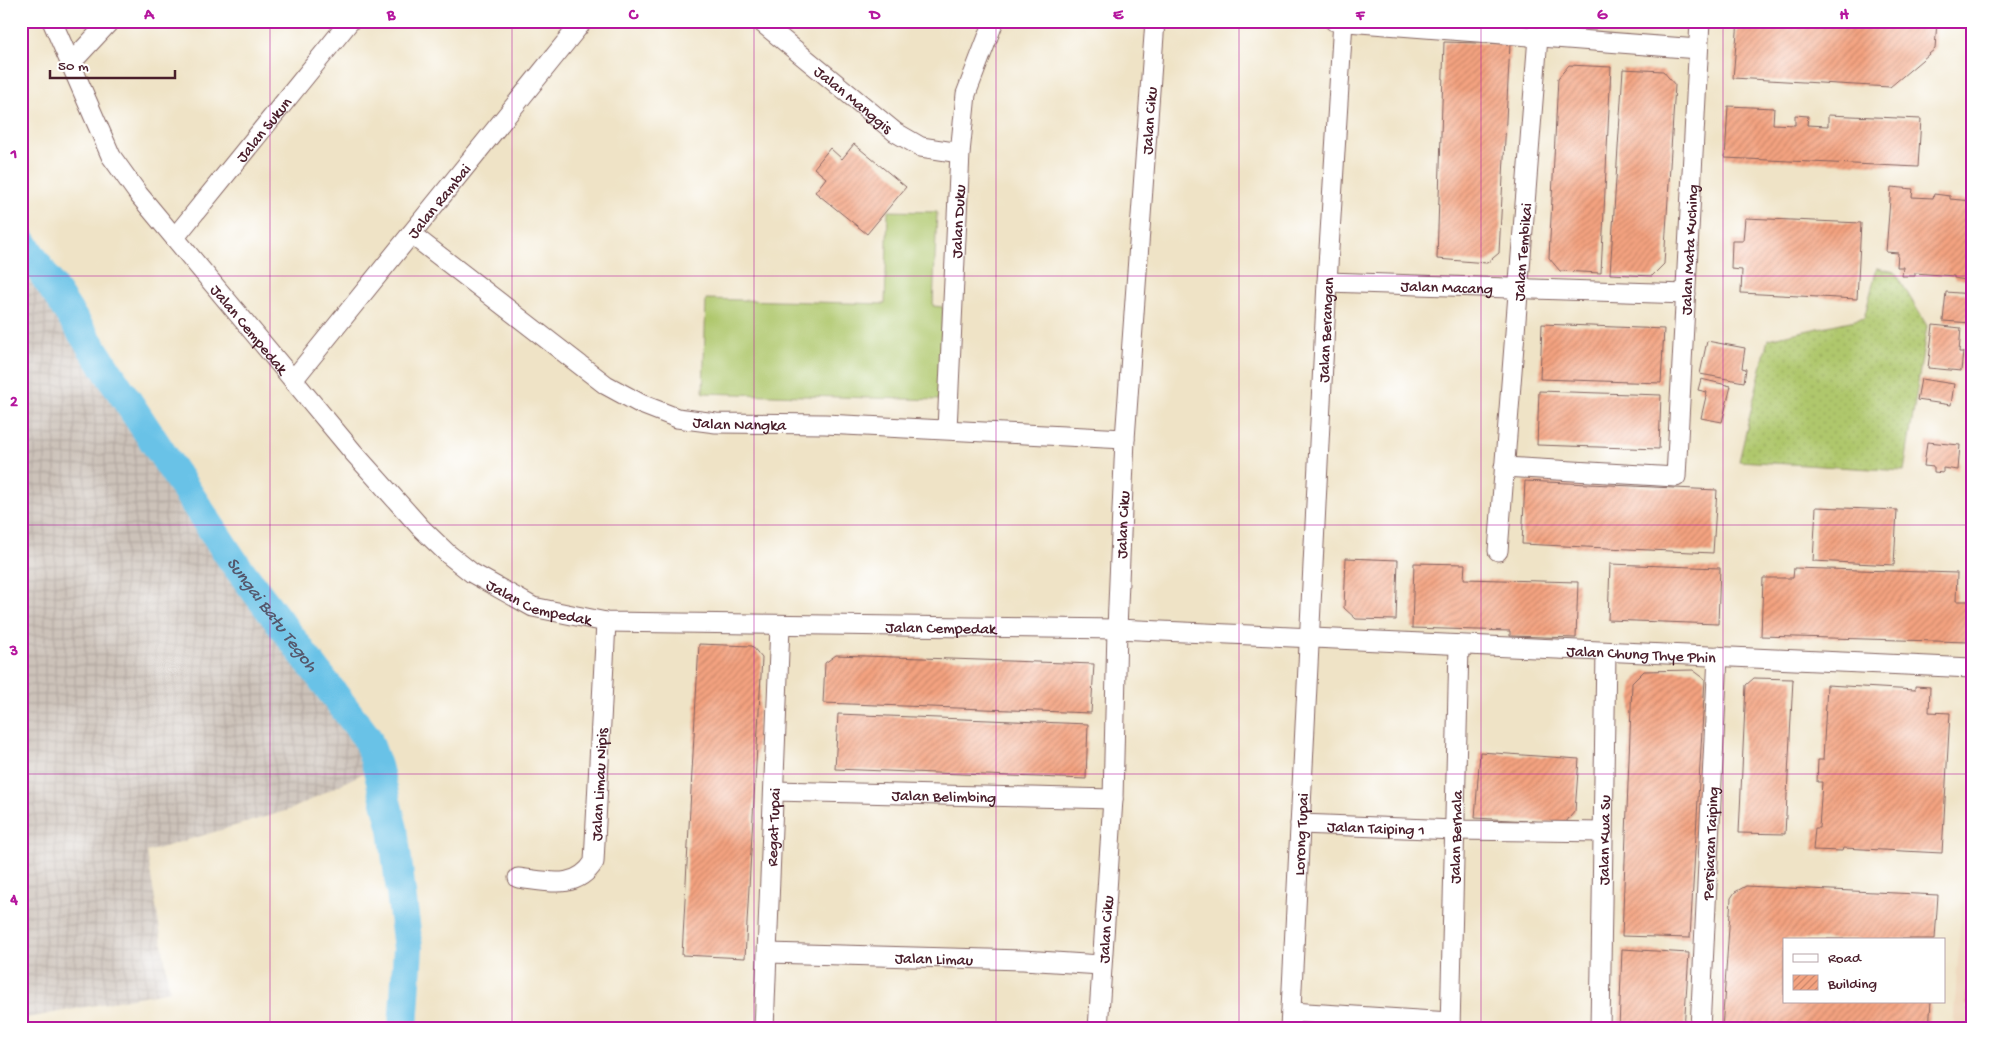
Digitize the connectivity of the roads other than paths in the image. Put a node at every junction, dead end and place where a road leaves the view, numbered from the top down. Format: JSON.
{"nodes":[{"id":1,"x":52,"y":21,"type":"edge"},
{"id":2,"x":110,"y":21,"type":"edge"},
{"id":3,"x":350,"y":21,"type":"edge"},
{"id":4,"x":584,"y":21,"type":"edge"},
{"id":5,"x":760,"y":21,"type":"edge"},
{"id":6,"x":994,"y":21,"type":"edge"},
{"id":7,"x":1155,"y":21,"type":"edge"},
{"id":8,"x":1700,"y":21,"type":"edge"},
{"id":9,"x":1340,"y":22,"type":"edge"},
{"id":10,"x":1538,"y":37,"type":"junction"},
{"id":11,"x":1698,"y":49,"type":"junction"},
{"id":12,"x":70,"y":64,"type":"junction"},
{"id":13,"x":960,"y":153,"type":"junction"},
{"id":14,"x":411,"y":234,"type":"junction"},
{"id":15,"x":176,"y":236,"type":"junction"},
{"id":16,"x":1327,"y":282,"type":"junction"},
{"id":17,"x":1518,"y":288,"type":"junction"},
{"id":18,"x":1686,"y":294,"type":"junction"},
{"id":19,"x":293,"y":380,"type":"junction"},
{"id":20,"x":947,"y":429,"type":"junction"},
{"id":21,"x":1125,"y":439,"type":"junction"},
{"id":22,"x":1504,"y":467,"type":"junction"},
{"id":23,"x":1498,"y":551,"type":"dead end"},
{"id":24,"x":606,"y":622,"type":"junction"},
{"id":25,"x":780,"y":626,"type":"junction"},
{"id":26,"x":1117,"y":629,"type":"junction"},
{"id":27,"x":1309,"y":639,"type":"junction"},
{"id":28,"x":1460,"y":646,"type":"junction"},
{"id":29,"x":1606,"y":652,"type":"junction"},
{"id":30,"x":1718,"y":656,"type":"junction"},
{"id":31,"x":1972,"y":668,"type":"edge"},
{"id":32,"x":774,"y":791,"type":"junction"},
{"id":33,"x":1113,"y":798,"type":"junction"},
{"id":34,"x":1300,"y":824,"type":"junction"},
{"id":35,"x":1455,"y":830,"type":"junction"},
{"id":36,"x":1602,"y":832,"type":"junction"},
{"id":37,"x":518,"y":878,"type":"dead end"},
{"id":38,"x":768,"y":953,"type":"junction"},
{"id":39,"x":1101,"y":966,"type":"junction"},
{"id":40,"x":1290,"y":1020,"type":"edge"},
{"id":41,"x":1450,"y":1025,"type":"edge"},
{"id":42,"x":764,"y":1029,"type":"edge"},
{"id":43,"x":1098,"y":1029,"type":"edge"},
{"id":44,"x":1600,"y":1029,"type":"edge"},
{"id":45,"x":1700,"y":1029,"type":"edge"}],
"edges":[{"from":1,"to":12,"type":"street","name":"Jalan Cempedak"},
{"from":2,"to":12,"type":"street"},
{"from":3,"to":15,"type":"street","name":"Jalan Sukun"},
{"from":4,"to":14,"type":"street","name":"Jalan Rambai"},
{"from":5,"to":13,"type":"street","name":"Jalan Manggis"},
{"from":6,"to":13,"type":"street","name":"Jalan Duku"},
{"from":7,"to":21,"type":"street","name":"Jalan Ciku"},
{"from":8,"to":11,"type":"street","name":"Jalan Mata Kuching"},
{"from":9,"to":10,"type":"street"},
{"from":9,"to":16,"type":"street","name":"Jalan Berangan"},
{"from":10,"to":11,"type":"street"},
{"from":10,"to":17,"type":"street","name":"Jalan Tembikai"},
{"from":11,"to":18,"type":"street","name":"Jalan Mata Kuching"},
{"from":12,"to":15,"type":"street","name":"Jalan Cempedak"},
{"from":13,"to":20,"type":"street","name":"Jalan Duku"},
{"from":14,"to":19,"type":"street","name":"Jalan Rambai"},
{"from":14,"to":20,"type":"street","name":"Jalan Nangka"},
{"from":15,"to":19,"type":"street","name":"Jalan Cempedak"},
{"from":16,"to":17,"type":"street","name":"Jalan Macang"},
{"from":16,"to":27,"type":"street","name":"Jalan Berangan"},
{"from":17,"to":18,"type":"street","name":"Jalan Macang"},
{"from":17,"to":22,"type":"street","name":"Jalan Tembikai"},
{"from":18,"to":22,"type":"street","name":"Jalan Mata Kuching"},
{"from":19,"to":24,"type":"street","name":"Jalan Cempedak"},
{"from":20,"to":21,"type":"street","name":"Jalan Nangka"},
{"from":21,"to":26,"type":"street","name":"Jalan Ciku"},
{"from":22,"to":23,"type":"street","name":"Jalan Tembikai"},
{"from":24,"to":25,"type":"street","name":"Jalan Cempedak"},
{"from":24,"to":37,"type":"street","name":"Jalan Limau Nipis"},
{"from":25,"to":26,"type":"street","name":"Jalan Cempedak"},
{"from":25,"to":32,"type":"street","name":"Regat Tupai"},
{"from":26,"to":27,"type":"street","name":"Jalan Cempedak"},
{"from":26,"to":33,"type":"street","name":"Jalan Ciku"},
{"from":27,"to":28,"type":"street","name":"Jalan Chung Thye Phin"},
{"from":27,"to":34,"type":"street","name":"Lorong Tupai"},
{"from":28,"to":29,"type":"street","name":"Jalan Chung Thye Phin"},
{"from":28,"to":35,"type":"street","name":"Jalan Berhala"},
{"from":29,"to":30,"type":"street","name":"Jalan Chung Thye Phin"},
{"from":29,"to":36,"type":"street","name":"Jalan Kwa Su"},
{"from":30,"to":31,"type":"street","name":"Jalan Chung Thye Phin"},
{"from":30,"to":45,"type":"street","name":"Persiaran Taiping"},
{"from":32,"to":33,"type":"street","name":"Jalan Belimbing"},
{"from":32,"to":38,"type":"street","name":"Regat Tupai"},
{"from":33,"to":39,"type":"street","name":"Jalan Ciku"},
{"from":34,"to":35,"type":"street","name":"Jalan Taiping 1"},
{"from":34,"to":40,"type":"street","name":"Lorong Tupai"},
{"from":35,"to":36,"type":"street","name":"Jalan Taiping 1"},
{"from":35,"to":41,"type":"street","name":"Jalan Berhala"},
{"from":36,"to":44,"type":"street","name":"Jalan Kwa Su"},
{"from":38,"to":39,"type":"street","name":"Jalan Limau"},
{"from":38,"to":42,"type":"street","name":"Regat Tupai"},
{"from":39,"to":43,"type":"street","name":"Jalan Ciku"},
{"from":40,"to":41,"type":"street"}]}
